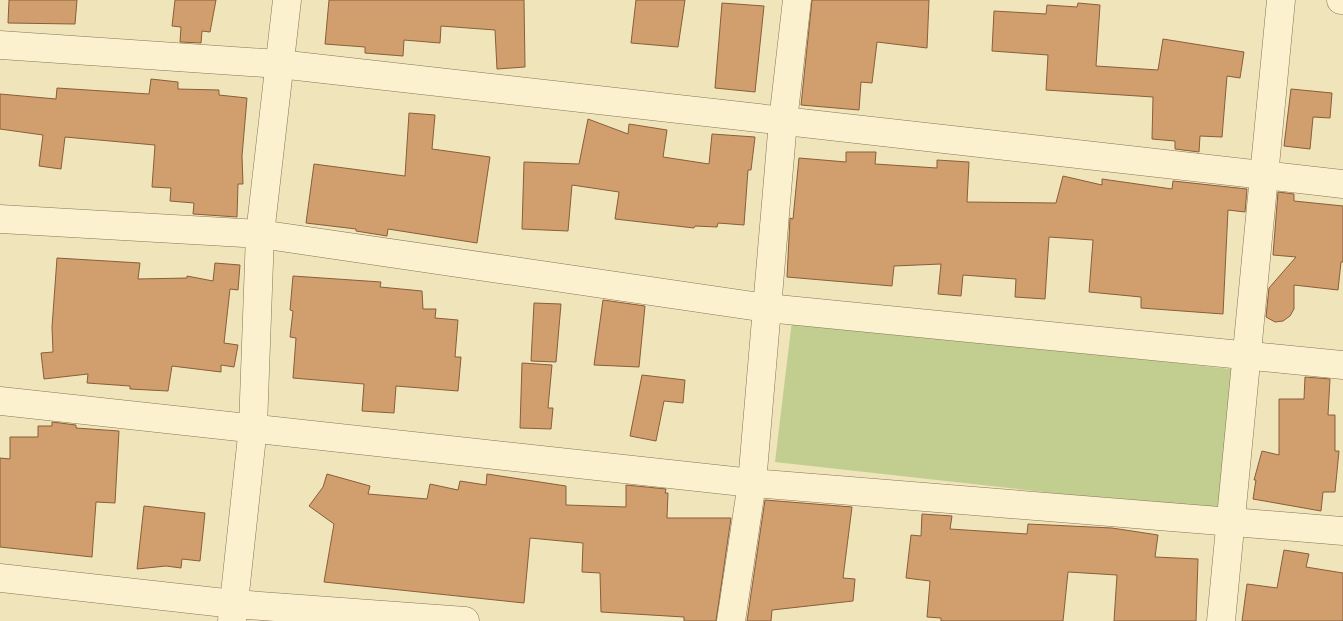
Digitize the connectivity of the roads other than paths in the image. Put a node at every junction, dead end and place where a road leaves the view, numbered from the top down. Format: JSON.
{"nodes":[{"id":1,"x":287,"y":0,"type":"edge"},
{"id":2,"x":798,"y":0,"type":"edge"},
{"id":3,"x":1281,"y":0,"type":"edge"},
{"id":4,"x":0,"y":45,"type":"edge"},
{"id":5,"x":279,"y":64,"type":"junction"},
{"id":6,"x":784,"y":122,"type":"junction"},
{"id":7,"x":1265,"y":176,"type":"junction"},
{"id":8,"x":1343,"y":184,"type":"edge"},
{"id":9,"x":0,"y":219,"type":"edge"},
{"id":10,"x":260,"y":234,"type":"junction"},
{"id":11,"x":767,"y":308,"type":"junction"},
{"id":12,"x":1248,"y":355,"type":"junction"},
{"id":13,"x":1343,"y":365,"type":"edge"},
{"id":14,"x":0,"y":401,"type":"edge"},
{"id":15,"x":253,"y":427,"type":"junction"},
{"id":16,"x":752,"y":483,"type":"junction"},
{"id":17,"x":1232,"y":522,"type":"junction"},
{"id":18,"x":1343,"y":531,"type":"edge"},
{"id":19,"x":0,"y":578,"type":"edge"},
{"id":20,"x":233,"y":612,"type":"edge"},
{"id":21,"x":465,"y":621,"type":"edge"},
{"id":22,"x":732,"y":621,"type":"edge"},
{"id":23,"x":1221,"y":621,"type":"edge"}],
"edges":[{"from":1,"to":5,"type":"street"},
{"from":2,"to":6,"type":"street"},
{"from":3,"to":7,"type":"street"},
{"from":4,"to":5,"type":"street"},
{"from":5,"to":6,"type":"street"},
{"from":5,"to":10,"type":"street"},
{"from":6,"to":7,"type":"street"},
{"from":6,"to":11,"type":"street"},
{"from":7,"to":8,"type":"street"},
{"from":7,"to":12,"type":"street"},
{"from":9,"to":10,"type":"street"},
{"from":10,"to":11,"type":"street"},
{"from":10,"to":15,"type":"street"},
{"from":11,"to":12,"type":"street"},
{"from":11,"to":16,"type":"street"},
{"from":12,"to":13,"type":"street"},
{"from":12,"to":17,"type":"street"},
{"from":14,"to":15,"type":"street"},
{"from":15,"to":16,"type":"street"},
{"from":15,"to":20,"type":"street"},
{"from":16,"to":17,"type":"street"},
{"from":16,"to":22,"type":"street"},
{"from":17,"to":18,"type":"street"},
{"from":17,"to":23,"type":"street"},
{"from":19,"to":20,"type":"street"},
{"from":20,"to":21,"type":"street"}]}
